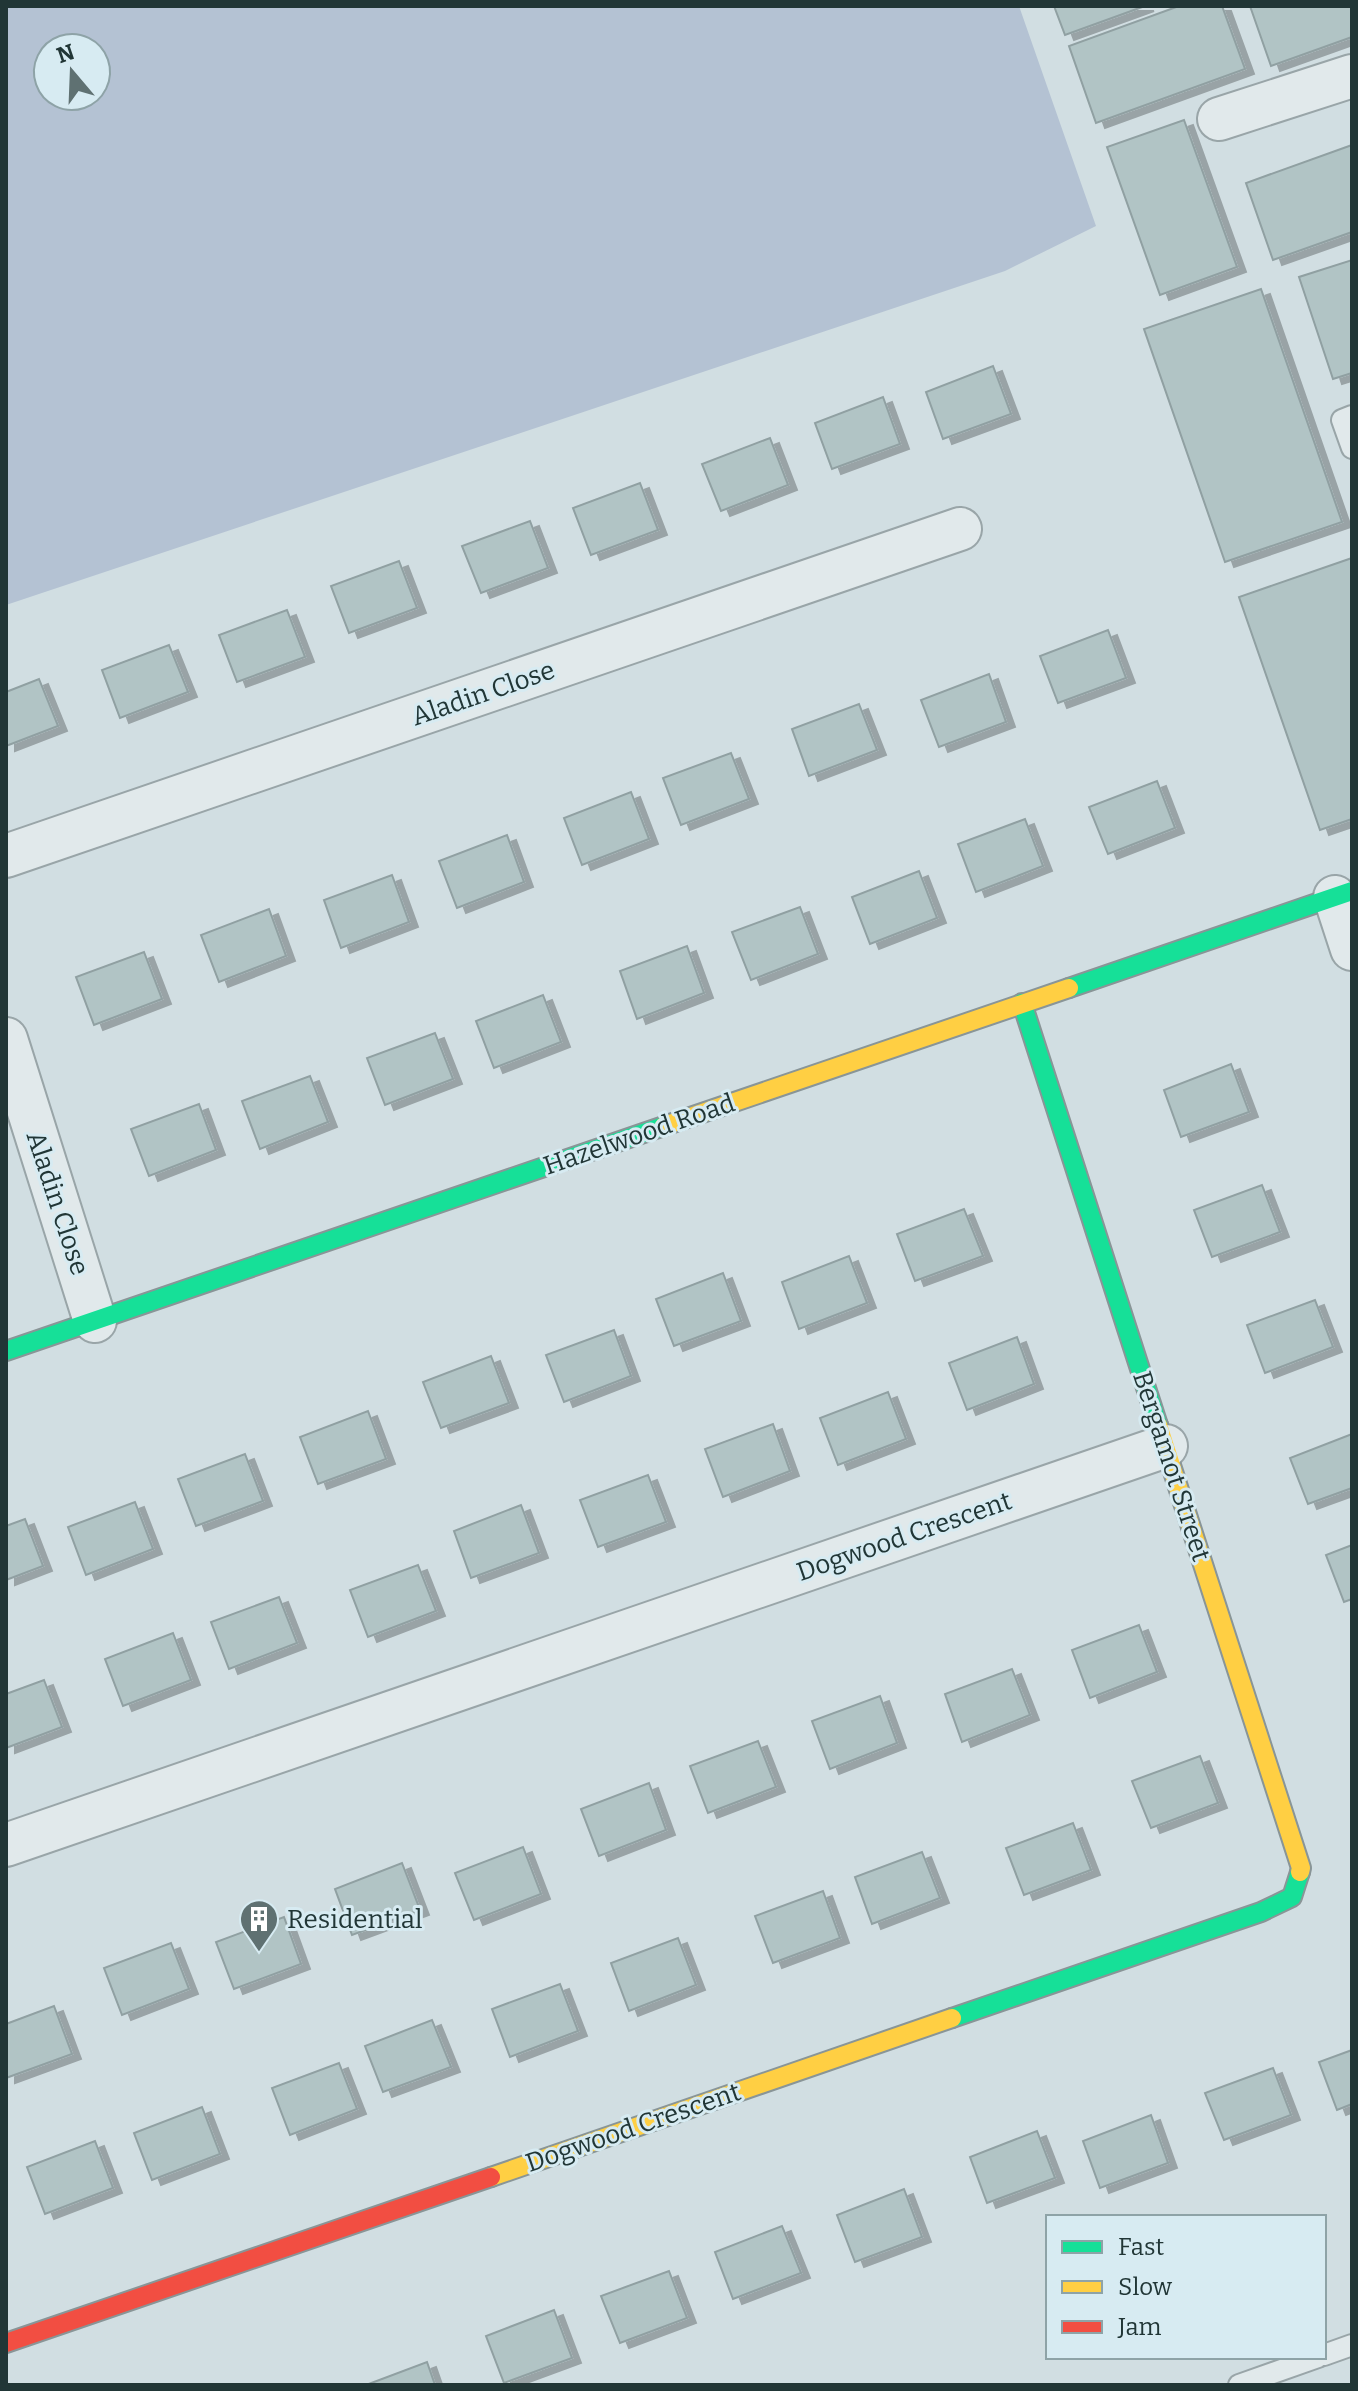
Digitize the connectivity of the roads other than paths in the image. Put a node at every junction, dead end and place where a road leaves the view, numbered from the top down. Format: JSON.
{"nodes":[{"id":1,"x":1352,"y":76,"type":"edge"},
{"id":2,"x":1219,"y":119,"type":"dead end"},
{"id":3,"x":1352,"y":416,"type":"edge"},
{"id":4,"x":1352,"y":448,"type":"edge"},
{"id":5,"x":960,"y":529,"type":"dead end"},
{"id":6,"x":6,"y":856,"type":"edge"},
{"id":7,"x":1343,"y":894,"type":"edge"},
{"id":8,"x":1352,"y":949,"type":"edge"},
{"id":9,"x":1022,"y":1003,"type":"junction"},
{"id":10,"x":6,"y":1039,"type":"edge"},
{"id":11,"x":95,"y":1321,"type":"junction"},
{"id":12,"x":6,"y":1351,"type":"edge"},
{"id":13,"x":1166,"y":1446,"type":"junction"},
{"id":14,"x":6,"y":1845,"type":"edge"},
{"id":15,"x":1261,"y":1912,"type":"joint"},
{"id":16,"x":6,"y":2343,"type":"edge"},
{"id":17,"x":1352,"y":2345,"type":"edge"},
{"id":18,"x":1326,"y":2354,"type":"edge"},
{"id":19,"x":1312,"y":2359,"type":"edge"},
{"id":20,"x":1239,"y":2385,"type":"edge"}],
"edges":[{"from":1,"to":2,"type":"street"},
{"from":3,"to":4,"type":"lane"},
{"from":5,"to":6,"type":"street","name":"Aladin Close"},
{"from":7,"to":8,"type":"street"},
{"from":7,"to":9,"type":"street","name":"Hazelwood Road"},
{"from":9,"to":11,"type":"street","name":"Hazelwood Road"},
{"from":9,"to":13,"type":"street","name":"Bergamot Street"},
{"from":10,"to":11,"type":"street","name":"Aladin Close"},
{"from":11,"to":12,"type":"street","name":"Hazelwood Road"},
{"from":13,"to":14,"type":"street","name":"Dogwood Crescent"},
{"from":13,"to":15,"type":"street","name":"Bergamot Street"},
{"from":15,"to":16,"type":"street","name":"Dogwood Crescent"},
{"from":17,"to":18,"type":"lane"},
{"from":19,"to":20,"type":"lane"}]}
